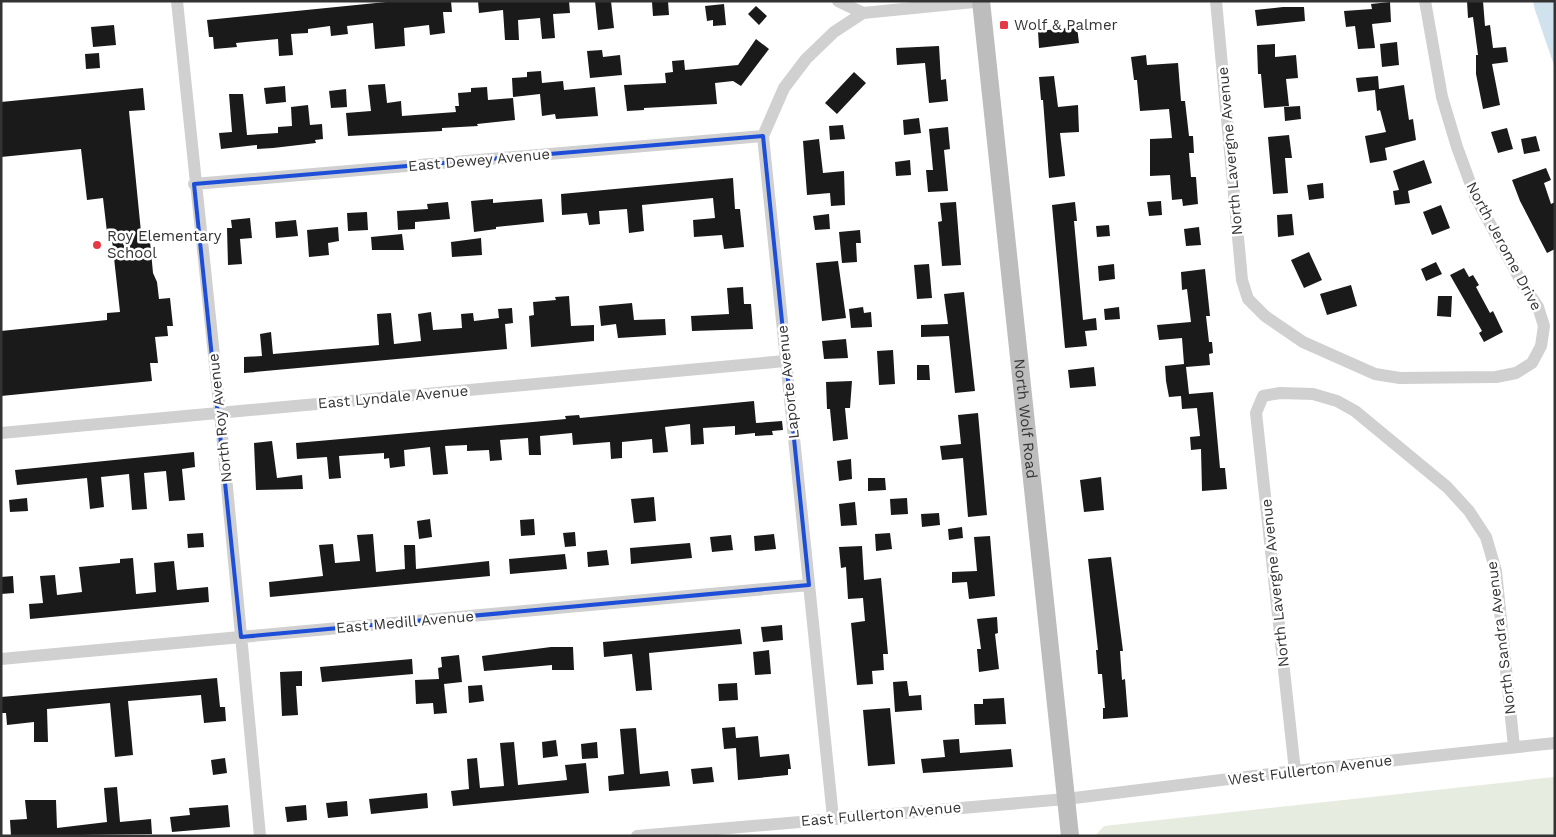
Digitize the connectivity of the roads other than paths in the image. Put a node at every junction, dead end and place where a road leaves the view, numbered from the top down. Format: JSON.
{"nodes":[{"id":1,"x":177,"y":1,"type":"edge"},
{"id":2,"x":838,"y":1,"type":"edge"},
{"id":3,"x":982,"y":1,"type":"edge"},
{"id":4,"x":1216,"y":1,"type":"edge"},
{"id":5,"x":1426,"y":1,"type":"edge"},
{"id":6,"x":863,"y":13,"type":"junction"},
{"id":7,"x":764,"y":136,"type":"junction"},
{"id":8,"x":194,"y":184,"type":"junction"},
{"id":9,"x":1541,"y":346,"type":"joint"},
{"id":10,"x":785,"y":361,"type":"junction"},
{"id":11,"x":1264,"y":396,"type":"joint"},
{"id":12,"x":220,"y":413,"type":"junction"},
{"id":13,"x":1,"y":433,"type":"edge"},
{"id":14,"x":809,"y":585,"type":"junction"},
{"id":15,"x":241,"y":637,"type":"junction"},
{"id":16,"x":1,"y":659,"type":"edge"},
{"id":17,"x":1555,"y":743,"type":"edge"},
{"id":18,"x":1514,"y":747,"type":"junction"},
{"id":19,"x":1295,"y":771,"type":"junction"},
{"id":20,"x":1066,"y":799,"type":"junction"},
{"id":21,"x":833,"y":818,"type":"junction"},
{"id":22,"x":260,"y":836,"type":"edge"},
{"id":23,"x":637,"y":836,"type":"edge"},
{"id":24,"x":1070,"y":836,"type":"edge"}],
"edges":[{"from":1,"to":8,"type":"street","name":"North Roy Avenue"},
{"from":2,"to":6,"type":"street"},
{"from":3,"to":6,"type":"street"},
{"from":3,"to":20,"type":"main road","name":"North Wolf Road"},
{"from":4,"to":9,"type":"street","name":"North Lavergne Avenue"},
{"from":5,"to":9,"type":"street","name":"North Jerome Drive"},
{"from":6,"to":7,"type":"street","name":"Laporte Avenue"},
{"from":7,"to":8,"type":"street","name":"East Dewey Avenue"},
{"from":7,"to":10,"type":"street","name":"Laporte Avenue"},
{"from":8,"to":12,"type":"street","name":"North Roy Avenue"},
{"from":10,"to":12,"type":"street","name":"East Lyndale Avenue"},
{"from":10,"to":14,"type":"street","name":"Laporte Avenue"},
{"from":11,"to":18,"type":"street","name":"North Sandra Avenue"},
{"from":11,"to":19,"type":"street","name":"North Lavergne Avenue"},
{"from":12,"to":13,"type":"street","name":"East Lyndale Avenue"},
{"from":12,"to":15,"type":"street","name":"North Roy Avenue"},
{"from":14,"to":15,"type":"street","name":"East Medill Avenue"},
{"from":14,"to":21,"type":"street","name":"Laporte Avenue"},
{"from":15,"to":16,"type":"street","name":"East Medill Avenue"},
{"from":15,"to":22,"type":"street","name":"North Roy Avenue"},
{"from":17,"to":18,"type":"street","name":"West Fullerton Avenue"},
{"from":18,"to":19,"type":"street","name":"West Fullerton Avenue"},
{"from":19,"to":20,"type":"street","name":"West Fullerton Avenue"},
{"from":20,"to":21,"type":"street","name":"East Fullerton Avenue"},
{"from":20,"to":24,"type":"main road","name":"North Wolf Road"},
{"from":21,"to":23,"type":"street","name":"East Fullerton Avenue"}]}
